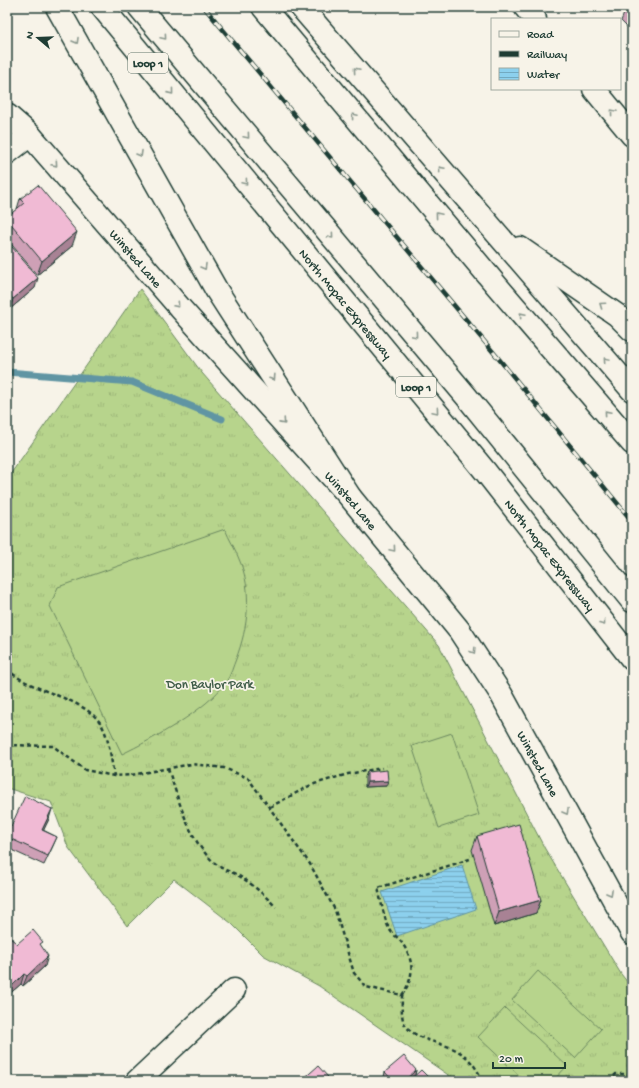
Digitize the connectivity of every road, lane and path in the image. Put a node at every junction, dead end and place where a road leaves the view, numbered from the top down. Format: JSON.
{"nodes":[{"id":1,"x":57,"y":7,"type":"edge"},
{"id":2,"x":102,"y":7,"type":"edge"},
{"id":3,"x":138,"y":7,"type":"edge"},
{"id":4,"x":263,"y":7,"type":"edge"},
{"id":5,"x":301,"y":7,"type":"edge"},
{"id":6,"x":525,"y":7,"type":"edge"},
{"id":7,"x":534,"y":18,"type":"edge"},
{"id":8,"x":595,"y":90,"type":"edge"},
{"id":9,"x":7,"y":116,"type":"edge"},
{"id":10,"x":30,"y":135,"type":"junction"},
{"id":11,"x":632,"y":135,"type":"edge"},
{"id":12,"x":7,"y":153,"type":"edge"},
{"id":13,"x":494,"y":230,"type":"junction"},
{"id":14,"x":632,"y":330,"type":"edge"},
{"id":15,"x":632,"y":390,"type":"edge"},
{"id":16,"x":632,"y":443,"type":"edge"},
{"id":17,"x":350,"y":497,"type":"junction"},
{"id":18,"x":632,"y":601,"type":"edge"},
{"id":19,"x":632,"y":660,"type":"edge"},
{"id":20,"x":7,"y":669,"type":"edge"},
{"id":21,"x":7,"y":745,"type":"edge"},
{"id":22,"x":382,"y":768,"type":"dead end"},
{"id":23,"x":168,"y":769,"type":"junction"},
{"id":24,"x":114,"y":776,"type":"junction"},
{"id":25,"x":270,"y":807,"type":"junction"},
{"id":26,"x":470,"y":860,"type":"dead end"},
{"id":27,"x":276,"y":907,"type":"dead end"},
{"id":28,"x":632,"y":933,"type":"edge"},
{"id":29,"x":234,"y":990,"type":"dead end"},
{"id":30,"x":402,"y":995,"type":"junction"},
{"id":31,"x":632,"y":1074,"type":"edge"},
{"id":32,"x":137,"y":1081,"type":"edge"},
{"id":33,"x":484,"y":1081,"type":"edge"},
{"id":34,"x":610,"y":1081,"type":"edge"}],
"edges":[{"from":1,"to":17,"type":"main road","one_way":true},
{"from":2,"to":19,"type":"main road","name":"North Mopac Expressway","number":"Loop 1","one_way":true},
{"from":3,"to":18,"type":"main road","one_way":true},
{"from":16,"to":4,"type":"main road","one_way":true},
{"from":13,"to":5,"type":"main road","one_way":true},
{"from":6,"to":7,"type":"main road"},
{"from":11,"to":8,"type":"main road","one_way":true},
{"from":9,"to":10,"type":"main road","name":"Winsted Lane"},
{"from":10,"to":12,"type":"main road"},
{"from":10,"to":17,"type":"main road","name":"Winsted Lane","one_way":true},
{"from":14,"to":13,"type":"main road","one_way":true},
{"from":15,"to":13,"type":"main road","one_way":true},
{"from":17,"to":28,"type":"main road","name":"Winsted Lane","one_way":true},
{"from":20,"to":24,"type":"path"},
{"from":21,"to":24,"type":"path"},
{"from":22,"to":25,"type":"path"},
{"from":23,"to":24,"type":"path"},
{"from":23,"to":25,"type":"path"},
{"from":23,"to":27,"type":"path"},
{"from":25,"to":30,"type":"path"},
{"from":26,"to":30,"type":"path"},
{"from":29,"to":32,"type":"main road"},
{"from":30,"to":33,"type":"path"},
{"from":31,"to":34,"type":"path"}]}
